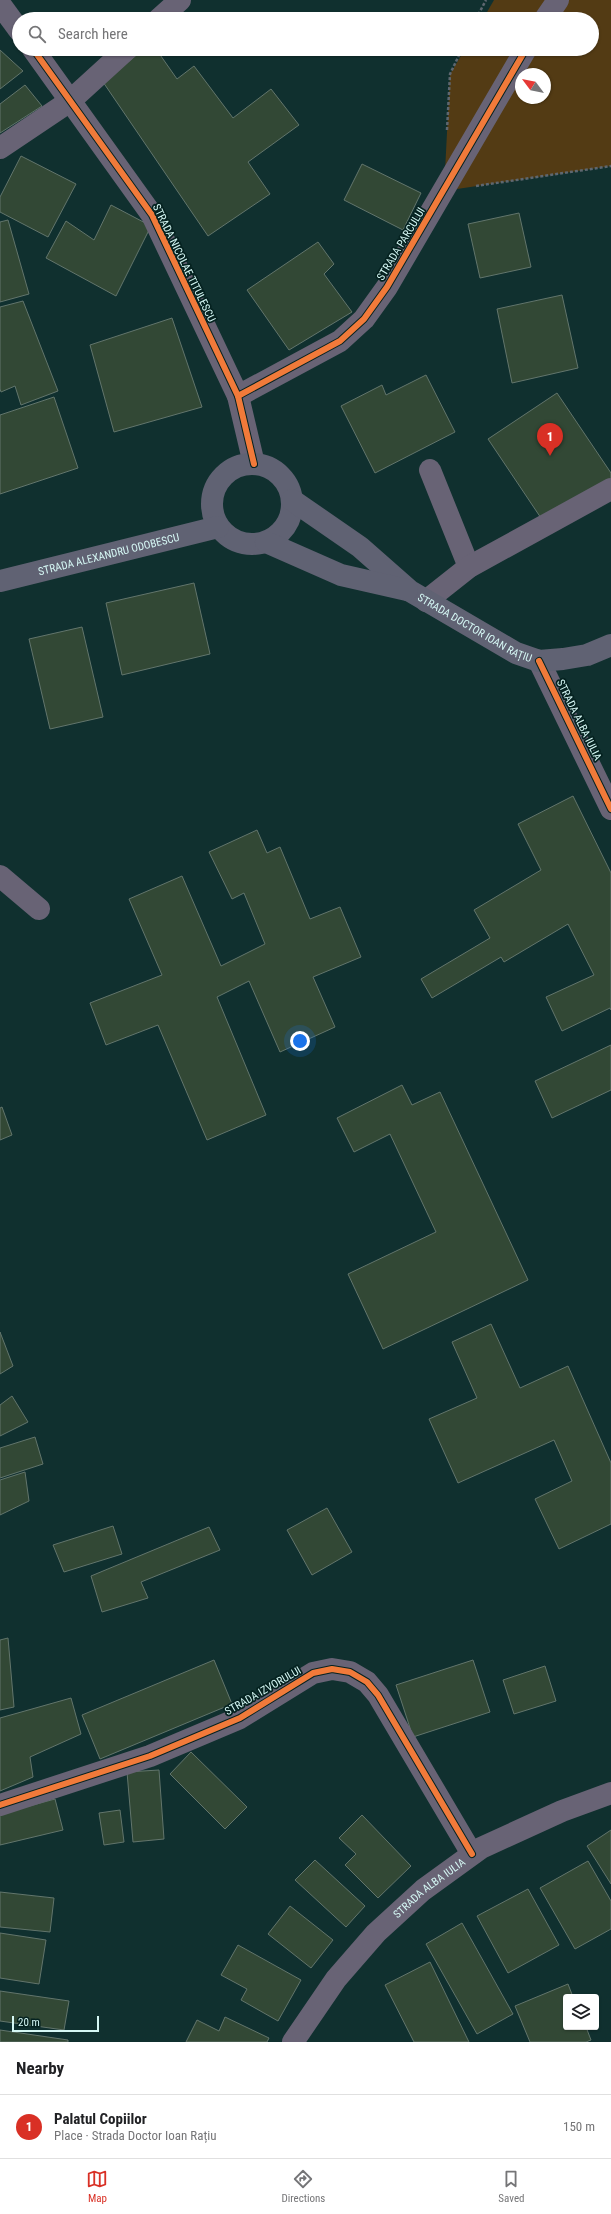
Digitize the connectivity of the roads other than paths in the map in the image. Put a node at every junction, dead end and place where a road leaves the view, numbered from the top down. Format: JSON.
{"nodes":[{"id":1,"x":180,"y":0,"type":"edge"},
{"id":2,"x":558,"y":0,"type":"edge"},
{"id":3,"x":0,"y":4,"type":"edge"},
{"id":4,"x":167,"y":12,"type":"edge"},
{"id":5,"x":550,"y":12,"type":"edge"},
{"id":6,"x":12,"y":20,"type":"edge"},
{"id":7,"x":38,"y":56,"type":"edge"},
{"id":8,"x":119,"y":56,"type":"edge"},
{"id":9,"x":522,"y":56,"type":"edge"},
{"id":10,"x":70,"y":101,"type":"junction"},
{"id":11,"x":0,"y":148,"type":"edge"},
{"id":12,"x":238,"y":396,"type":"junction"},
{"id":13,"x":254,"y":464,"type":"junction"},
{"id":14,"x":430,"y":470,"type":"dead end"},
{"id":15,"x":611,"y":489,"type":"edge"},
{"id":16,"x":292,"y":500,"type":"junction"},
{"id":17,"x":218,"y":527,"type":"junction"},
{"id":18,"x":266,"y":542,"type":"junction"},
{"id":19,"x":470,"y":567,"type":"junction"},
{"id":20,"x":0,"y":581,"type":"edge"},
{"id":21,"x":418,"y":596,"type":"junction"},
{"id":22,"x":611,"y":645,"type":"edge"},
{"id":23,"x":539,"y":661,"type":"junction"},
{"id":24,"x":611,"y":809,"type":"edge"},
{"id":25,"x":0,"y":876,"type":"edge"},
{"id":26,"x":40,"y":909,"type":"dead end"},
{"id":27,"x":611,"y":1793,"type":"edge"},
{"id":28,"x":0,"y":1805,"type":"edge"},
{"id":29,"x":472,"y":1854,"type":"junction"},
{"id":30,"x":293,"y":2042,"type":"edge"}],
"edges":[{"from":1,"to":4,"type":"street"},
{"from":2,"to":5,"type":"street"},
{"from":3,"to":6,"type":"street"},
{"from":7,"to":10,"type":"street","name":"STRADA NICOLAE TITULESCU"},
{"from":8,"to":10,"type":"street"},
{"from":9,"to":12,"type":"street","name":"STRADA PARCULUI"},
{"from":10,"to":11,"type":"street"},
{"from":10,"to":12,"type":"street","name":"STRADA NICOLAE TITULESCU"},
{"from":12,"to":13,"type":"street","name":"STRADA NICOLAE TITULESCU"},
{"from":13,"to":16,"type":"main road"},
{"from":13,"to":17,"type":"main road"},
{"from":14,"to":19,"type":"street"},
{"from":15,"to":19,"type":"street"},
{"from":16,"to":18,"type":"main road"},
{"from":16,"to":21,"type":"main road","name":"STRADA DOCTOR IOAN RAȚIU"},
{"from":17,"to":18,"type":"main road"},
{"from":17,"to":20,"type":"main road","name":"STRADA ALEXANDRU ODOBESCU"},
{"from":18,"to":21,"type":"main road","name":"STRADA DOCTOR IOAN RAȚIU"},
{"from":19,"to":21,"type":"street"},
{"from":21,"to":23,"type":"main road","name":"STRADA DOCTOR IOAN RAȚIU"},
{"from":22,"to":23,"type":"main road","name":"STRADA DOCTOR IOAN RAȚIU"},
{"from":23,"to":24,"type":"street","name":"STRADA ALBA IULIA"},
{"from":25,"to":26,"type":"street"},
{"from":27,"to":29,"type":"street","name":"STRADA ALBA IULIA"},
{"from":28,"to":29,"type":"street","name":"STRADA IZVORULUI"},
{"from":29,"to":30,"type":"street","name":"STRADA ALBA IULIA"}]}
